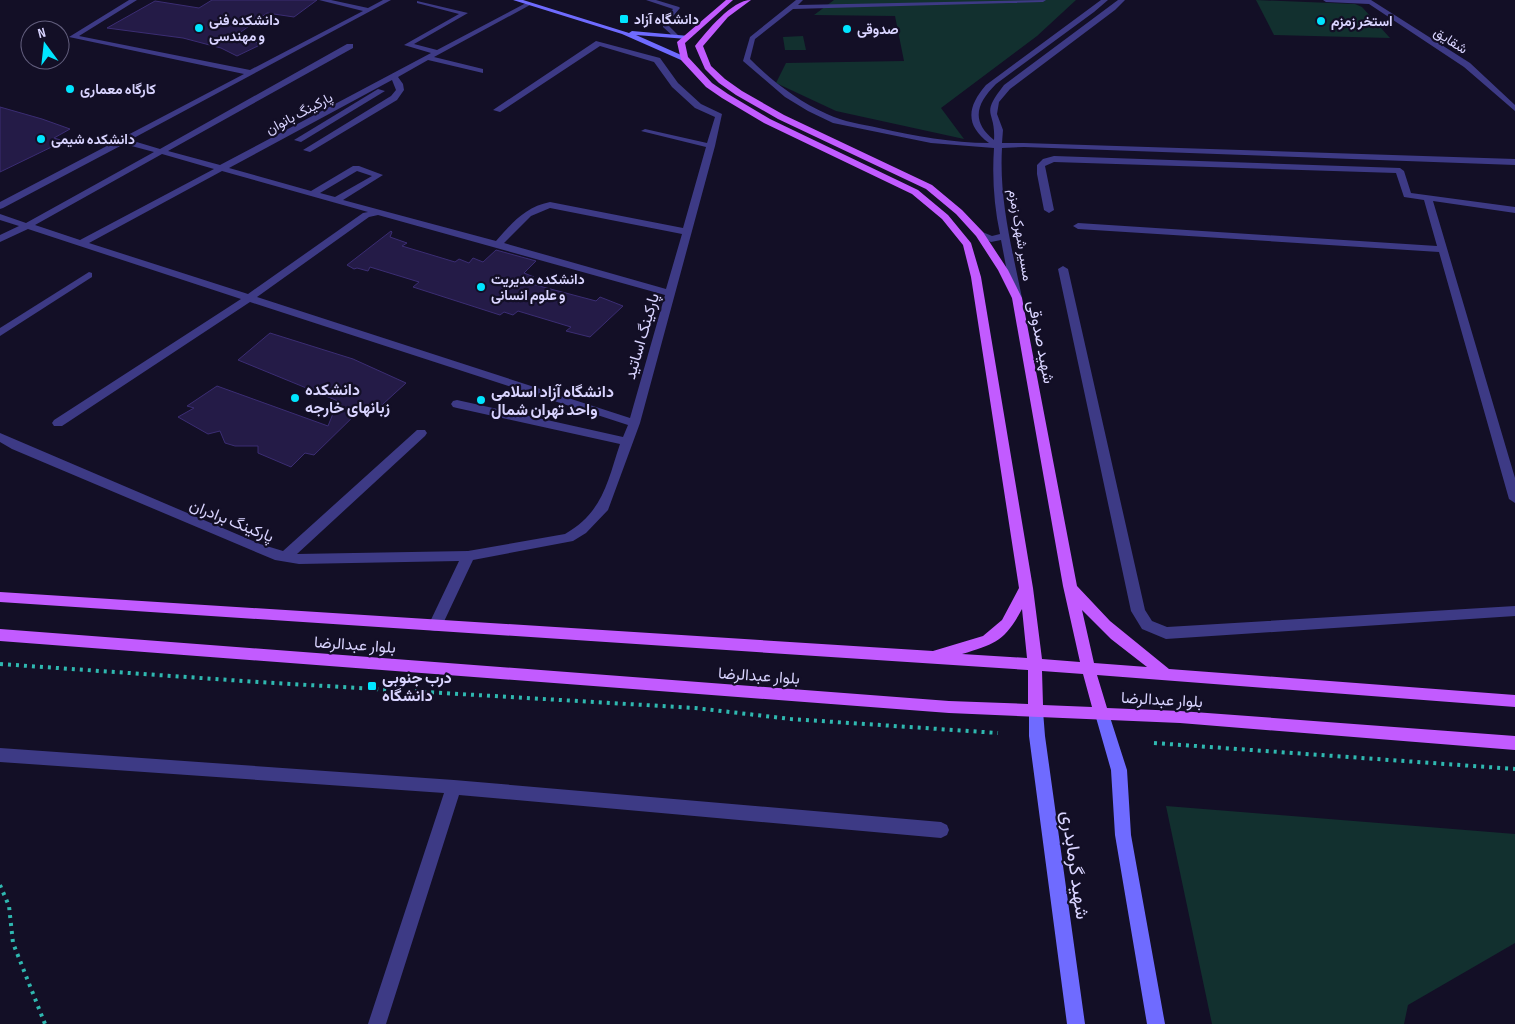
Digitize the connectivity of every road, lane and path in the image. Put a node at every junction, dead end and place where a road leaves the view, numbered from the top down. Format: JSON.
{"nodes":[{"id":1,"x":134,"y":0,"type":"edge"},
{"id":2,"x":322,"y":0,"type":"edge"},
{"id":3,"x":388,"y":0,"type":"edge"},
{"id":4,"x":516,"y":0,"type":"edge"},
{"id":5,"x":649,"y":0,"type":"edge"},
{"id":6,"x":730,"y":0,"type":"edge"},
{"id":7,"x":748,"y":0,"type":"edge"},
{"id":8,"x":800,"y":0,"type":"edge"},
{"id":9,"x":1042,"y":0,"type":"edge"},
{"id":10,"x":1105,"y":0,"type":"edge"},
{"id":11,"x":1122,"y":0,"type":"edge"},
{"id":12,"x":1326,"y":0,"type":"edge"},
{"id":13,"x":1369,"y":1,"type":"edge"},
{"id":14,"x":419,"y":2,"type":"dead end"},
{"id":15,"x":528,"y":4,"type":"junction"},
{"id":16,"x":790,"y":7,"type":"junction"},
{"id":17,"x":368,"y":10,"type":"junction"},
{"id":18,"x":624,"y":32,"type":"junction"},
{"id":19,"x":676,"y":36,"type":"junction"},
{"id":20,"x":687,"y":37,"type":"junction"},
{"id":21,"x":350,"y":46,"type":"dead end"},
{"id":22,"x":437,"y":52,"type":"junction"},
{"id":23,"x":427,"y":58,"type":"junction"},
{"id":24,"x":684,"y":58,"type":"junction"},
{"id":25,"x":480,"y":71,"type":"dead end"},
{"id":26,"x":252,"y":73,"type":"junction"},
{"id":27,"x":393,"y":76,"type":"junction"},
{"id":28,"x":379,"y":84,"type":"junction"},
{"id":29,"x":1515,"y":109,"type":"edge"},
{"id":30,"x":497,"y":110,"type":"dead end"},
{"id":31,"x":645,"y":131,"type":"dead end"},
{"id":32,"x":298,"y":140,"type":"dead end"},
{"id":33,"x":123,"y":142,"type":"junction"},
{"id":34,"x":710,"y":146,"type":"junction"},
{"id":35,"x":999,"y":147,"type":"junction"},
{"id":36,"x":307,"y":150,"type":"dead end"},
{"id":37,"x":161,"y":152,"type":"junction"},
{"id":38,"x":1515,"y":162,"type":"edge"},
{"id":39,"x":222,"y":168,"type":"junction"},
{"id":40,"x":312,"y":194,"type":"junction"},
{"id":41,"x":1428,"y":198,"type":"junction"},
{"id":42,"x":336,"y":200,"type":"junction"},
{"id":43,"x":0,"y":206,"type":"edge"},
{"id":44,"x":1049,"y":210,"type":"dead end"},
{"id":45,"x":1515,"y":210,"type":"edge"},
{"id":46,"x":378,"y":212,"type":"junction"},
{"id":47,"x":0,"y":218,"type":"edge"},
{"id":48,"x":27,"y":226,"type":"junction"},
{"id":49,"x":1078,"y":226,"type":"dead end"},
{"id":50,"x":687,"y":232,"type":"junction"},
{"id":51,"x":980,"y":234,"type":"junction"},
{"id":52,"x":1006,"y":236,"type":"junction"},
{"id":53,"x":0,"y":239,"type":"edge"},
{"id":54,"x":82,"y":243,"type":"junction"},
{"id":55,"x":498,"y":244,"type":"junction"},
{"id":56,"x":1443,"y":249,"type":"junction"},
{"id":57,"x":1063,"y":269,"type":"dead end"},
{"id":58,"x":89,"y":275,"type":"dead end"},
{"id":59,"x":670,"y":293,"type":"junction"},
{"id":60,"x":249,"y":298,"type":"junction"},
{"id":61,"x":1017,"y":298,"type":"junction"},
{"id":62,"x":0,"y":333,"type":"edge"},
{"id":63,"x":457,"y":404,"type":"dead end"},
{"id":64,"x":634,"y":422,"type":"junction"},
{"id":65,"x":58,"y":423,"type":"dead end"},
{"id":66,"x":421,"y":433,"type":"dead end"},
{"id":67,"x":0,"y":437,"type":"edge"},
{"id":68,"x":627,"y":442,"type":"junction"},
{"id":69,"x":1515,"y":499,"type":"edge"},
{"id":70,"x":285,"y":556,"type":"junction"},
{"id":71,"x":468,"y":556,"type":"junction"},
{"id":72,"x":1070,"y":586,"type":"junction"},
{"id":73,"x":1026,"y":588,"type":"junction"},
{"id":74,"x":0,"y":597,"type":"edge"},
{"id":75,"x":1515,"y":611,"type":"edge"},
{"id":76,"x":435,"y":626,"type":"junction"},
{"id":77,"x":0,"y":635,"type":"edge"},
{"id":78,"x":931,"y":657,"type":"junction"},
{"id":79,"x":0,"y":664,"type":"edge"},
{"id":80,"x":1035,"y":664,"type":"junction"},
{"id":81,"x":1088,"y":668,"type":"junction"},
{"id":82,"x":1165,"y":674,"type":"junction"},
{"id":83,"x":1515,"y":701,"type":"edge"},
{"id":84,"x":1036,"y":711,"type":"junction"},
{"id":85,"x":1102,"y":714,"type":"junction"},
{"id":86,"x":998,"y":733,"type":"dead end"},
{"id":87,"x":1515,"y":742,"type":"edge"},
{"id":88,"x":1154,"y":743,"type":"dead end"},
{"id":89,"x":0,"y":755,"type":"edge"},
{"id":90,"x":1515,"y":769,"type":"edge"},
{"id":91,"x":454,"y":787,"type":"junction"},
{"id":92,"x":941,"y":830,"type":"dead end"},
{"id":93,"x":0,"y":885,"type":"edge"},
{"id":94,"x":45,"y":1024,"type":"edge"},
{"id":95,"x":378,"y":1024,"type":"edge"},
{"id":96,"x":1076,"y":1024,"type":"edge"},
{"id":97,"x":1156,"y":1024,"type":"edge"}],
"edges":[{"from":1,"to":26,"type":"street"},
{"from":2,"to":17,"type":"street"},
{"from":3,"to":17,"type":"street"},
{"from":4,"to":15,"type":"main road"},
{"from":5,"to":19,"type":"street"},
{"from":6,"to":20,"type":"main road"},
{"from":7,"to":51,"type":"main road","name":"شهید صدوقی"},
{"from":8,"to":16,"type":"street"},
{"from":9,"to":16,"type":"street"},
{"from":10,"to":35,"type":"street"},
{"from":11,"to":35,"type":"street","name":"مسیر شهرک زمزم"},
{"from":12,"to":13,"type":"street"},
{"from":13,"to":29,"type":"street","name":"شقایق"},
{"from":14,"to":22,"type":"street"},
{"from":15,"to":18,"type":"main road"},
{"from":15,"to":22,"type":"street","name":"پارکینگ بانوان"},
{"from":16,"to":35,"type":"street"},
{"from":17,"to":26,"type":"street"},
{"from":18,"to":19,"type":"main road"},
{"from":18,"to":24,"type":"main road"},
{"from":19,"to":20,"type":"main road"},
{"from":20,"to":24,"type":"main road"},
{"from":21,"to":37,"type":"street"},
{"from":22,"to":23,"type":"street","name":"پارکینگ بانوان"},
{"from":23,"to":25,"type":"street"},
{"from":23,"to":27,"type":"street","name":"پارکینگ بانوان"},
{"from":24,"to":73,"type":"main road"},
{"from":26,"to":33,"type":"street"},
{"from":27,"to":28,"type":"street","name":"پارکینگ بانوان"},
{"from":27,"to":36,"type":"street"},
{"from":28,"to":32,"type":"street"},
{"from":28,"to":39,"type":"street","name":"پارکینگ بانوان"},
{"from":30,"to":34,"type":"street","name":"پارکینگ اساتید"},
{"from":31,"to":34,"type":"street"},
{"from":33,"to":37,"type":"street"},
{"from":33,"to":43,"type":"street"},
{"from":34,"to":50,"type":"street","name":"پارکینگ اساتید"},
{"from":35,"to":38,"type":"street"},
{"from":35,"to":52,"type":"street","name":"مسیر شهرک زمزم"},
{"from":37,"to":39,"type":"street"},
{"from":37,"to":48,"type":"street"},
{"from":39,"to":40,"type":"street"},
{"from":39,"to":54,"type":"street","name":"پارکینگ بانوان"},
{"from":40,"to":42,"type":"street"},
{"from":40,"to":42,"type":"street"},
{"from":41,"to":44,"type":"street"},
{"from":41,"to":45,"type":"street"},
{"from":41,"to":56,"type":"street"},
{"from":42,"to":46,"type":"street"},
{"from":46,"to":55,"type":"street"},
{"from":46,"to":60,"type":"street"},
{"from":47,"to":48,"type":"street"},
{"from":48,"to":53,"type":"street"},
{"from":48,"to":54,"type":"street"},
{"from":49,"to":56,"type":"street"},
{"from":50,"to":55,"type":"street"},
{"from":50,"to":59,"type":"street","name":"پارکینگ اساتید"},
{"from":51,"to":52,"type":"street"},
{"from":51,"to":61,"type":"main road","name":"شهید صدوقی"},
{"from":52,"to":61,"type":"street","name":"مسیر شهرک زمزم"},
{"from":54,"to":60,"type":"street"},
{"from":55,"to":59,"type":"street"},
{"from":56,"to":69,"type":"street"},
{"from":57,"to":75,"type":"street"},
{"from":58,"to":62,"type":"street"},
{"from":59,"to":64,"type":"street","name":"پارکینگ اساتید"},
{"from":60,"to":64,"type":"street"},
{"from":60,"to":65,"type":"street"},
{"from":61,"to":72,"type":"main road","name":"شهید صدوقی"},
{"from":63,"to":68,"type":"street"},
{"from":64,"to":68,"type":"street","name":"پارکینگ اساتید"},
{"from":66,"to":70,"type":"street"},
{"from":67,"to":70,"type":"street","name":"پارکینگ برادران"},
{"from":68,"to":71,"type":"street","name":"پارکینگ اساتید"},
{"from":70,"to":71,"type":"street","name":"پارکینگ برادران"},
{"from":71,"to":76,"type":"street"},
{"from":72,"to":81,"type":"main road","name":"شهید صدوقی"},
{"from":72,"to":82,"type":"main road"},
{"from":73,"to":78,"type":"main road"},
{"from":73,"to":80,"type":"main road"},
{"from":74,"to":76,"type":"main road","name":"بلوار عبدالرضا"},
{"from":76,"to":78,"type":"main road","name":"بلوار عبدالرضا"},
{"from":77,"to":84,"type":"main road","name":"بلوار عبدالرضا"},
{"from":78,"to":80,"type":"main road","name":"بلوار عبدالرضا"},
{"from":79,"to":86,"type":"path"},
{"from":80,"to":81,"type":"main road","name":"بلوار عبدالرضا"},
{"from":80,"to":84,"type":"main road"},
{"from":81,"to":82,"type":"main road","name":"بلوار عبدالرضا"},
{"from":81,"to":85,"type":"main road","name":"شهید صدوقی"},
{"from":82,"to":83,"type":"main road","name":"بلوار عبدالرضا"},
{"from":84,"to":85,"type":"main road","name":"بلوار عبدالرضا"},
{"from":84,"to":96,"type":"main road","name":"شهید گرمابدری"},
{"from":85,"to":87,"type":"main road","name":"بلوار عبدالرضا"},
{"from":85,"to":97,"type":"main road"},
{"from":88,"to":90,"type":"path"},
{"from":89,"to":91,"type":"street"},
{"from":91,"to":92,"type":"street"},
{"from":91,"to":95,"type":"street"},
{"from":93,"to":94,"type":"path"}]}
